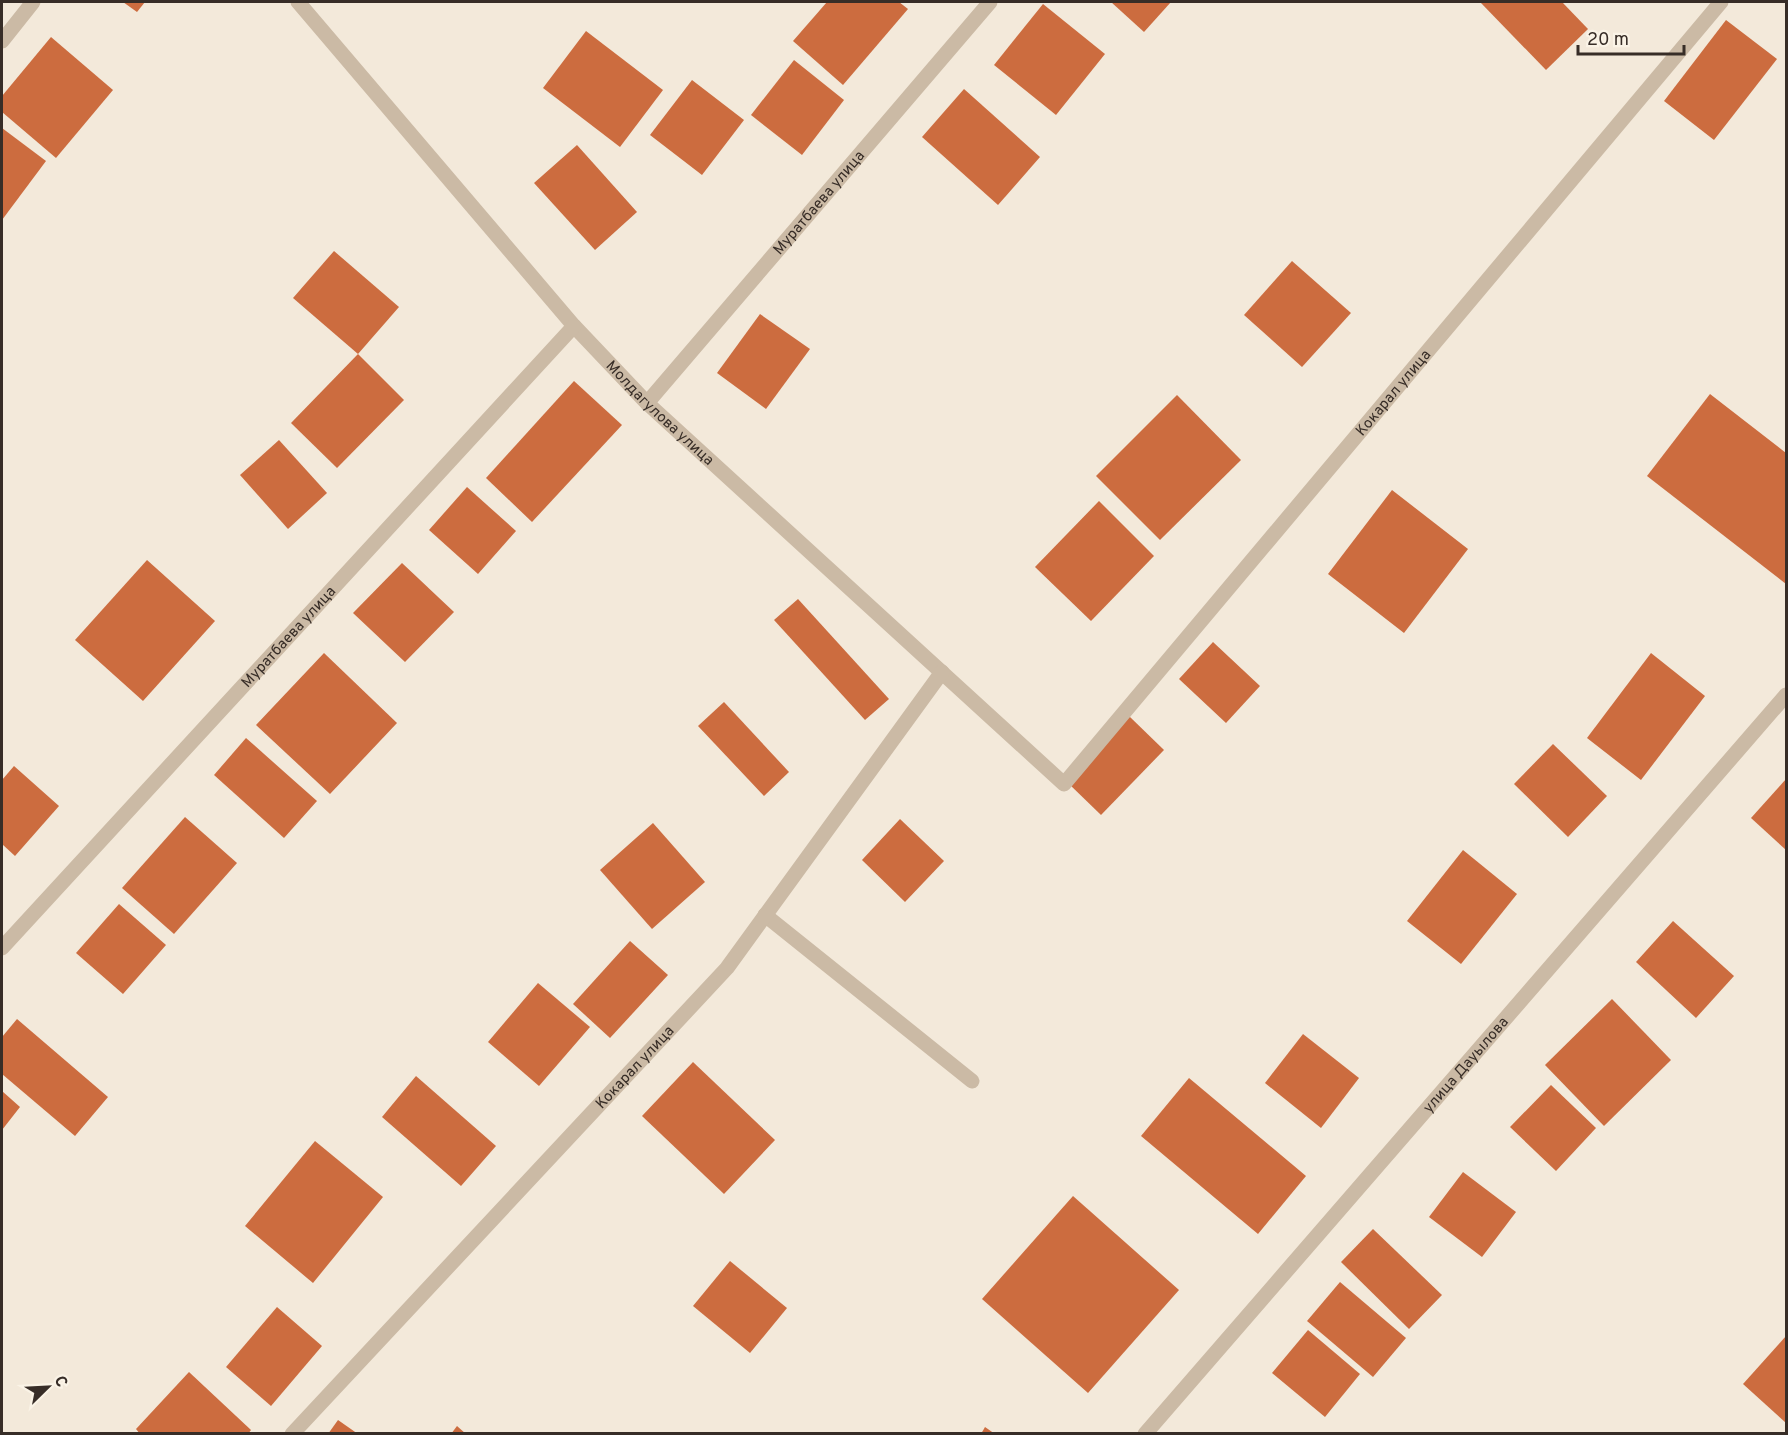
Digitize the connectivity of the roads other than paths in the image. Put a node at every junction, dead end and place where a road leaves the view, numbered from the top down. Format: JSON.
{"nodes":[{"id":1,"x":33,"y":2,"type":"edge"},
{"id":2,"x":298,"y":2,"type":"edge"},
{"id":3,"x":990,"y":2,"type":"edge"},
{"id":4,"x":1721,"y":2,"type":"edge"},
{"id":5,"x":2,"y":41,"type":"edge"},
{"id":6,"x":574,"y":326,"type":"junction"},
{"id":7,"x":647,"y":403,"type":"junction"},
{"id":8,"x":942,"y":672,"type":"junction"},
{"id":9,"x":1786,"y":696,"type":"edge"},
{"id":10,"x":1064,"y":784,"type":"joint"},
{"id":11,"x":765,"y":915,"type":"junction"},
{"id":12,"x":2,"y":948,"type":"edge"},
{"id":13,"x":972,"y":1081,"type":"dead end"},
{"id":14,"x":292,"y":1434,"type":"edge"},
{"id":15,"x":1145,"y":1434,"type":"edge"}],
"edges":[{"from":1,"to":5,"type":"street"},
{"from":2,"to":6,"type":"street","name":"Молдагулова улица"},
{"from":3,"to":7,"type":"street","name":"Муратбаева улица"},
{"from":4,"to":10,"type":"street","name":"Кокарал улица"},
{"from":6,"to":7,"type":"street","name":"Молдагулова улица"},
{"from":6,"to":12,"type":"street","name":"Муратбаева улица"},
{"from":7,"to":8,"type":"street","name":"Молдагулова улица"},
{"from":8,"to":10,"type":"street","name":"Молдагулова улица"},
{"from":8,"to":11,"type":"street","name":"Кокарал улица"},
{"from":9,"to":15,"type":"street","name":"улица Дауылова"},
{"from":11,"to":13,"type":"street"},
{"from":11,"to":14,"type":"street","name":"Кокарал улица"}]}
